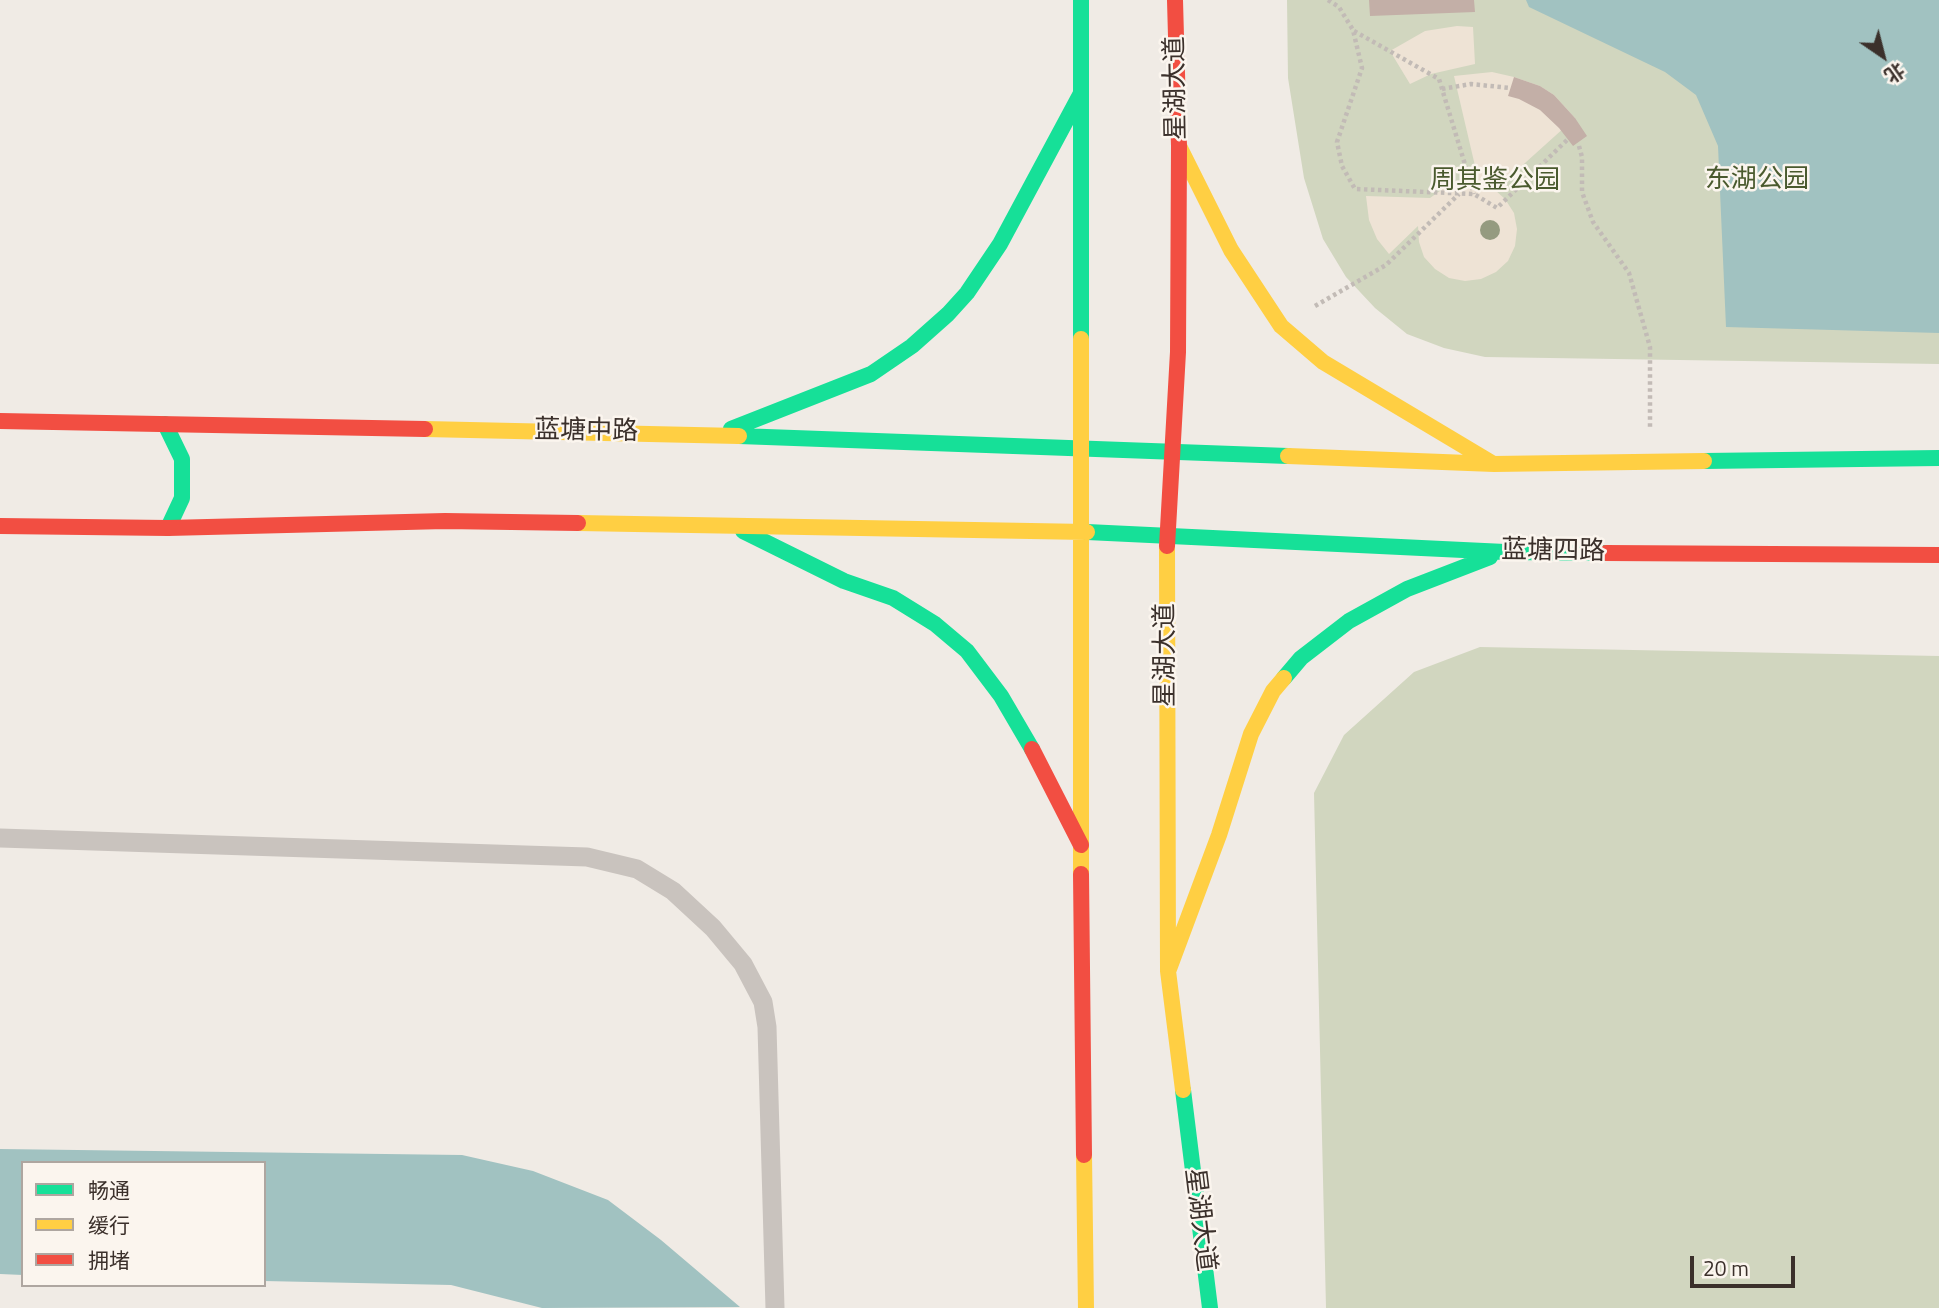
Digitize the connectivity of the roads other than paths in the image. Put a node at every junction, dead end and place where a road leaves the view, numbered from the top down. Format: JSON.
{"nodes":[{"id":1,"x":1081,"y":0,"type":"edge"},
{"id":2,"x":1175,"y":0,"type":"edge"},
{"id":3,"x":1080,"y":95,"type":"junction"},
{"id":4,"x":1179,"y":146,"type":"junction"},
{"id":5,"x":0,"y":421,"type":"edge"},
{"id":6,"x":165,"y":424,"type":"junction"},
{"id":7,"x":716,"y":435,"type":"junction"},
{"id":8,"x":1081,"y":449,"type":"junction"},
{"id":9,"x":1172,"y":453,"type":"junction"},
{"id":10,"x":1939,"y":458,"type":"edge"},
{"id":11,"x":1494,"y":464,"type":"junction"},
{"id":12,"x":0,"y":526,"type":"edge"},
{"id":13,"x":735,"y":526,"type":"junction"},
{"id":14,"x":168,"y":528,"type":"junction"},
{"id":15,"x":1082,"y":532,"type":"junction"},
{"id":16,"x":1167,"y":536,"type":"junction"},
{"id":17,"x":1505,"y":552,"type":"junction"},
{"id":18,"x":1939,"y":555,"type":"edge"},
{"id":19,"x":0,"y":838,"type":"edge"},
{"id":20,"x":1081,"y":845,"type":"junction"},
{"id":21,"x":1168,"y":971,"type":"junction"},
{"id":22,"x":775,"y":1308,"type":"edge"},
{"id":23,"x":1086,"y":1308,"type":"edge"},
{"id":24,"x":1210,"y":1308,"type":"edge"}],
"edges":[{"from":1,"to":3,"type":"main road"},
{"from":2,"to":4,"type":"main road","name":"星湖大道"},
{"from":3,"to":7,"type":"main road"},
{"from":3,"to":8,"type":"main road"},
{"from":4,"to":9,"type":"main road","name":"星湖大道"},
{"from":4,"to":11,"type":"main road"},
{"from":5,"to":6,"type":"main road","name":"蓝塘中路"},
{"from":6,"to":7,"type":"main road","name":"蓝塘中路"},
{"from":6,"to":14,"type":"main road"},
{"from":7,"to":8,"type":"main road","name":"蓝塘中路"},
{"from":8,"to":9,"type":"main road","name":"蓝塘中路"},
{"from":8,"to":15,"type":"main road"},
{"from":9,"to":11,"type":"main road"},
{"from":9,"to":16,"type":"main road","name":"星湖大道"},
{"from":10,"to":11,"type":"main road"},
{"from":12,"to":14,"type":"main road"},
{"from":13,"to":14,"type":"main road"},
{"from":13,"to":15,"type":"main road"},
{"from":13,"to":20,"type":"main road"},
{"from":15,"to":16,"type":"main road"},
{"from":15,"to":20,"type":"main road"},
{"from":16,"to":17,"type":"main road","name":"蓝塘四路"},
{"from":16,"to":21,"type":"main road","name":"星湖大道"},
{"from":17,"to":18,"type":"main road","name":"蓝塘四路"},
{"from":17,"to":21,"type":"main road"},
{"from":19,"to":22,"type":"lane"},
{"from":20,"to":23,"type":"main road"},
{"from":21,"to":24,"type":"main road","name":"星湖大道"}]}
